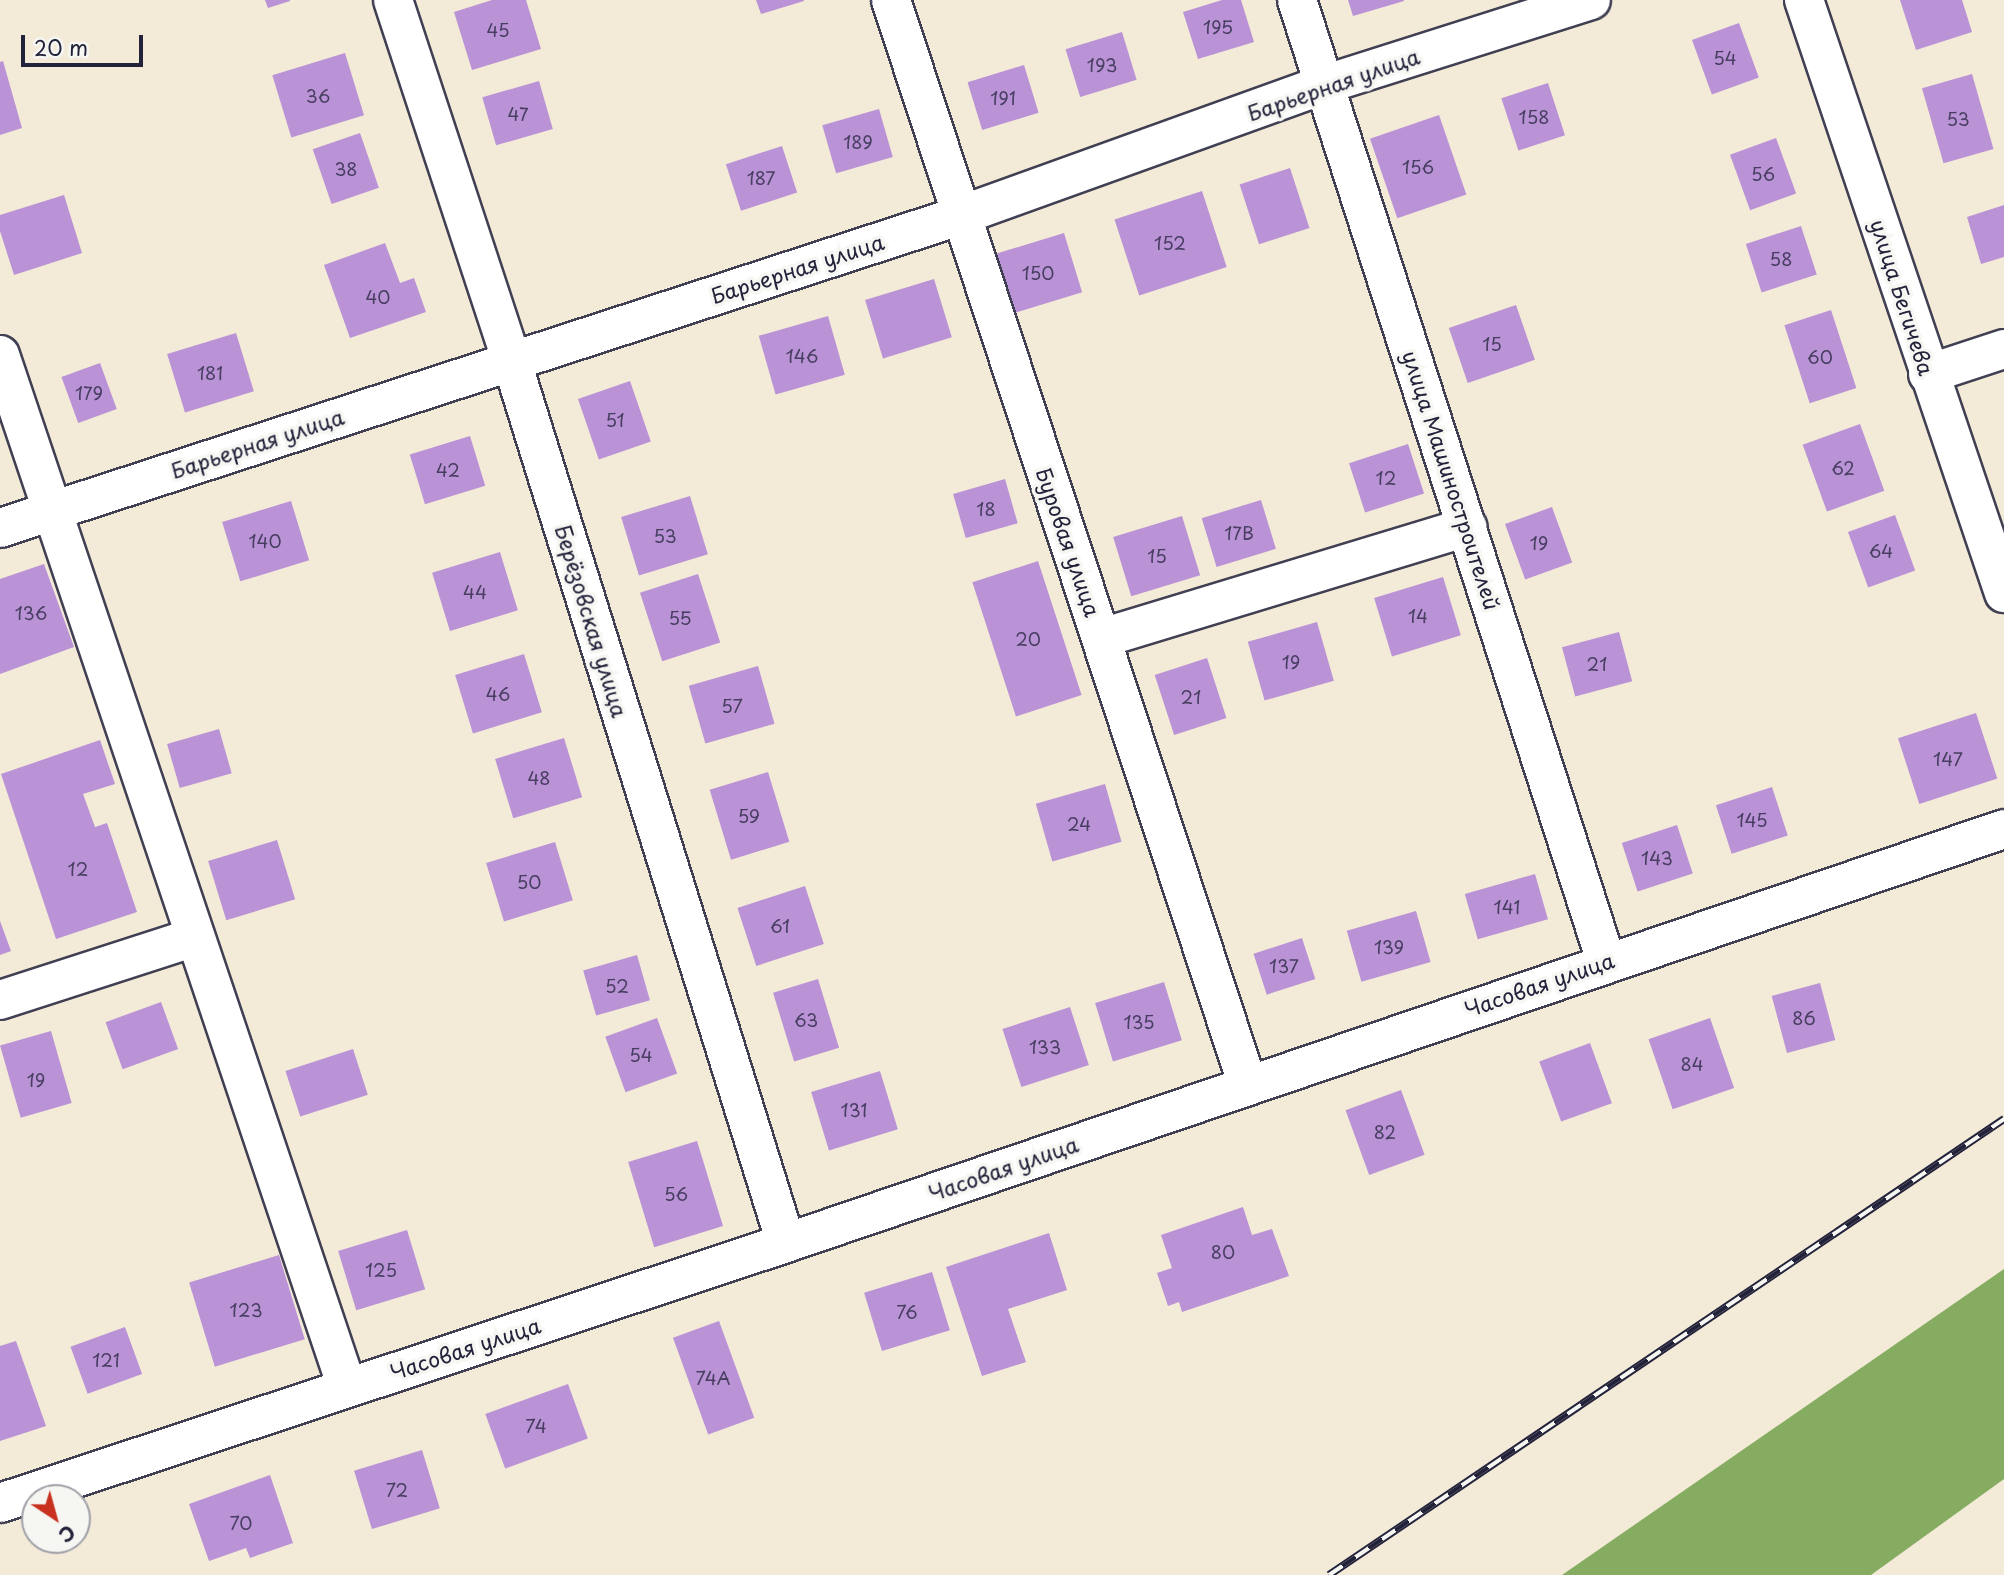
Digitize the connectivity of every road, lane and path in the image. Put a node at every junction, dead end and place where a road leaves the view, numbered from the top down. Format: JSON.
{"nodes":[{"id":1,"x":393,"y":0,"type":"edge"},
{"id":2,"x":891,"y":0,"type":"edge"},
{"id":3,"x":1297,"y":0,"type":"edge"},
{"id":4,"x":1591,"y":0,"type":"edge"},
{"id":5,"x":1804,"y":0,"type":"edge"},
{"id":6,"x":1323,"y":85,"type":"junction"},
{"id":7,"x":959,"y":216,"type":"junction"},
{"id":8,"x":2004,"y":349,"type":"edge"},
{"id":9,"x":0,"y":355,"type":"edge"},
{"id":10,"x":511,"y":359,"type":"junction"},
{"id":11,"x":1928,"y":374,"type":"junction"},
{"id":12,"x":51,"y":512,"type":"junction"},
{"id":13,"x":1467,"y":527,"type":"junction"},
{"id":14,"x":0,"y":528,"type":"edge"},
{"id":15,"x":2004,"y":593,"type":"edge"},
{"id":16,"x":1101,"y":638,"type":"junction"},
{"id":17,"x":2004,"y":829,"type":"edge"},
{"id":18,"x":195,"y":937,"type":"junction"},
{"id":19,"x":1606,"y":961,"type":"junction"},
{"id":20,"x":0,"y":1000,"type":"edge"},
{"id":21,"x":1247,"y":1083,"type":"junction"},
{"id":22,"x":786,"y":1243,"type":"junction"},
{"id":23,"x":347,"y":1387,"type":"junction"},
{"id":24,"x":0,"y":1503,"type":"edge"}],
"edges":[{"from":1,"to":10,"type":"street","name":"Берёзовская улица"},
{"from":2,"to":7,"type":"street","name":"Буровая улица"},
{"from":3,"to":6,"type":"street","name":"улица Машиностроителей"},
{"from":4,"to":6,"type":"street","name":"Барьерная улица"},
{"from":5,"to":11,"type":"street","name":"улица Бегичева"},
{"from":6,"to":7,"type":"street","name":"Барьерная улица"},
{"from":6,"to":13,"type":"street","name":"улица Машиностроителей"},
{"from":7,"to":10,"type":"street","name":"Барьерная улица"},
{"from":7,"to":16,"type":"street","name":"Буровая улица"},
{"from":8,"to":11,"type":"street"},
{"from":9,"to":12,"type":"street"},
{"from":10,"to":12,"type":"street","name":"Барьерная улица"},
{"from":10,"to":22,"type":"street","name":"Берёзовская улица"},
{"from":11,"to":15,"type":"street","name":"улица Бегичева"},
{"from":12,"to":14,"type":"street","name":"Барьерная улица"},
{"from":12,"to":18,"type":"street"},
{"from":13,"to":16,"type":"street"},
{"from":13,"to":19,"type":"street","name":"улица Машиностроителей"},
{"from":16,"to":21,"type":"street","name":"Буровая улица"},
{"from":17,"to":19,"type":"street","name":"Часовая улица"},
{"from":18,"to":20,"type":"street"},
{"from":18,"to":23,"type":"street"},
{"from":19,"to":21,"type":"street","name":"Часовая улица"},
{"from":21,"to":22,"type":"street","name":"Часовая улица"},
{"from":22,"to":23,"type":"street","name":"Часовая улица"},
{"from":23,"to":24,"type":"street","name":"Часовая улица"}]}
